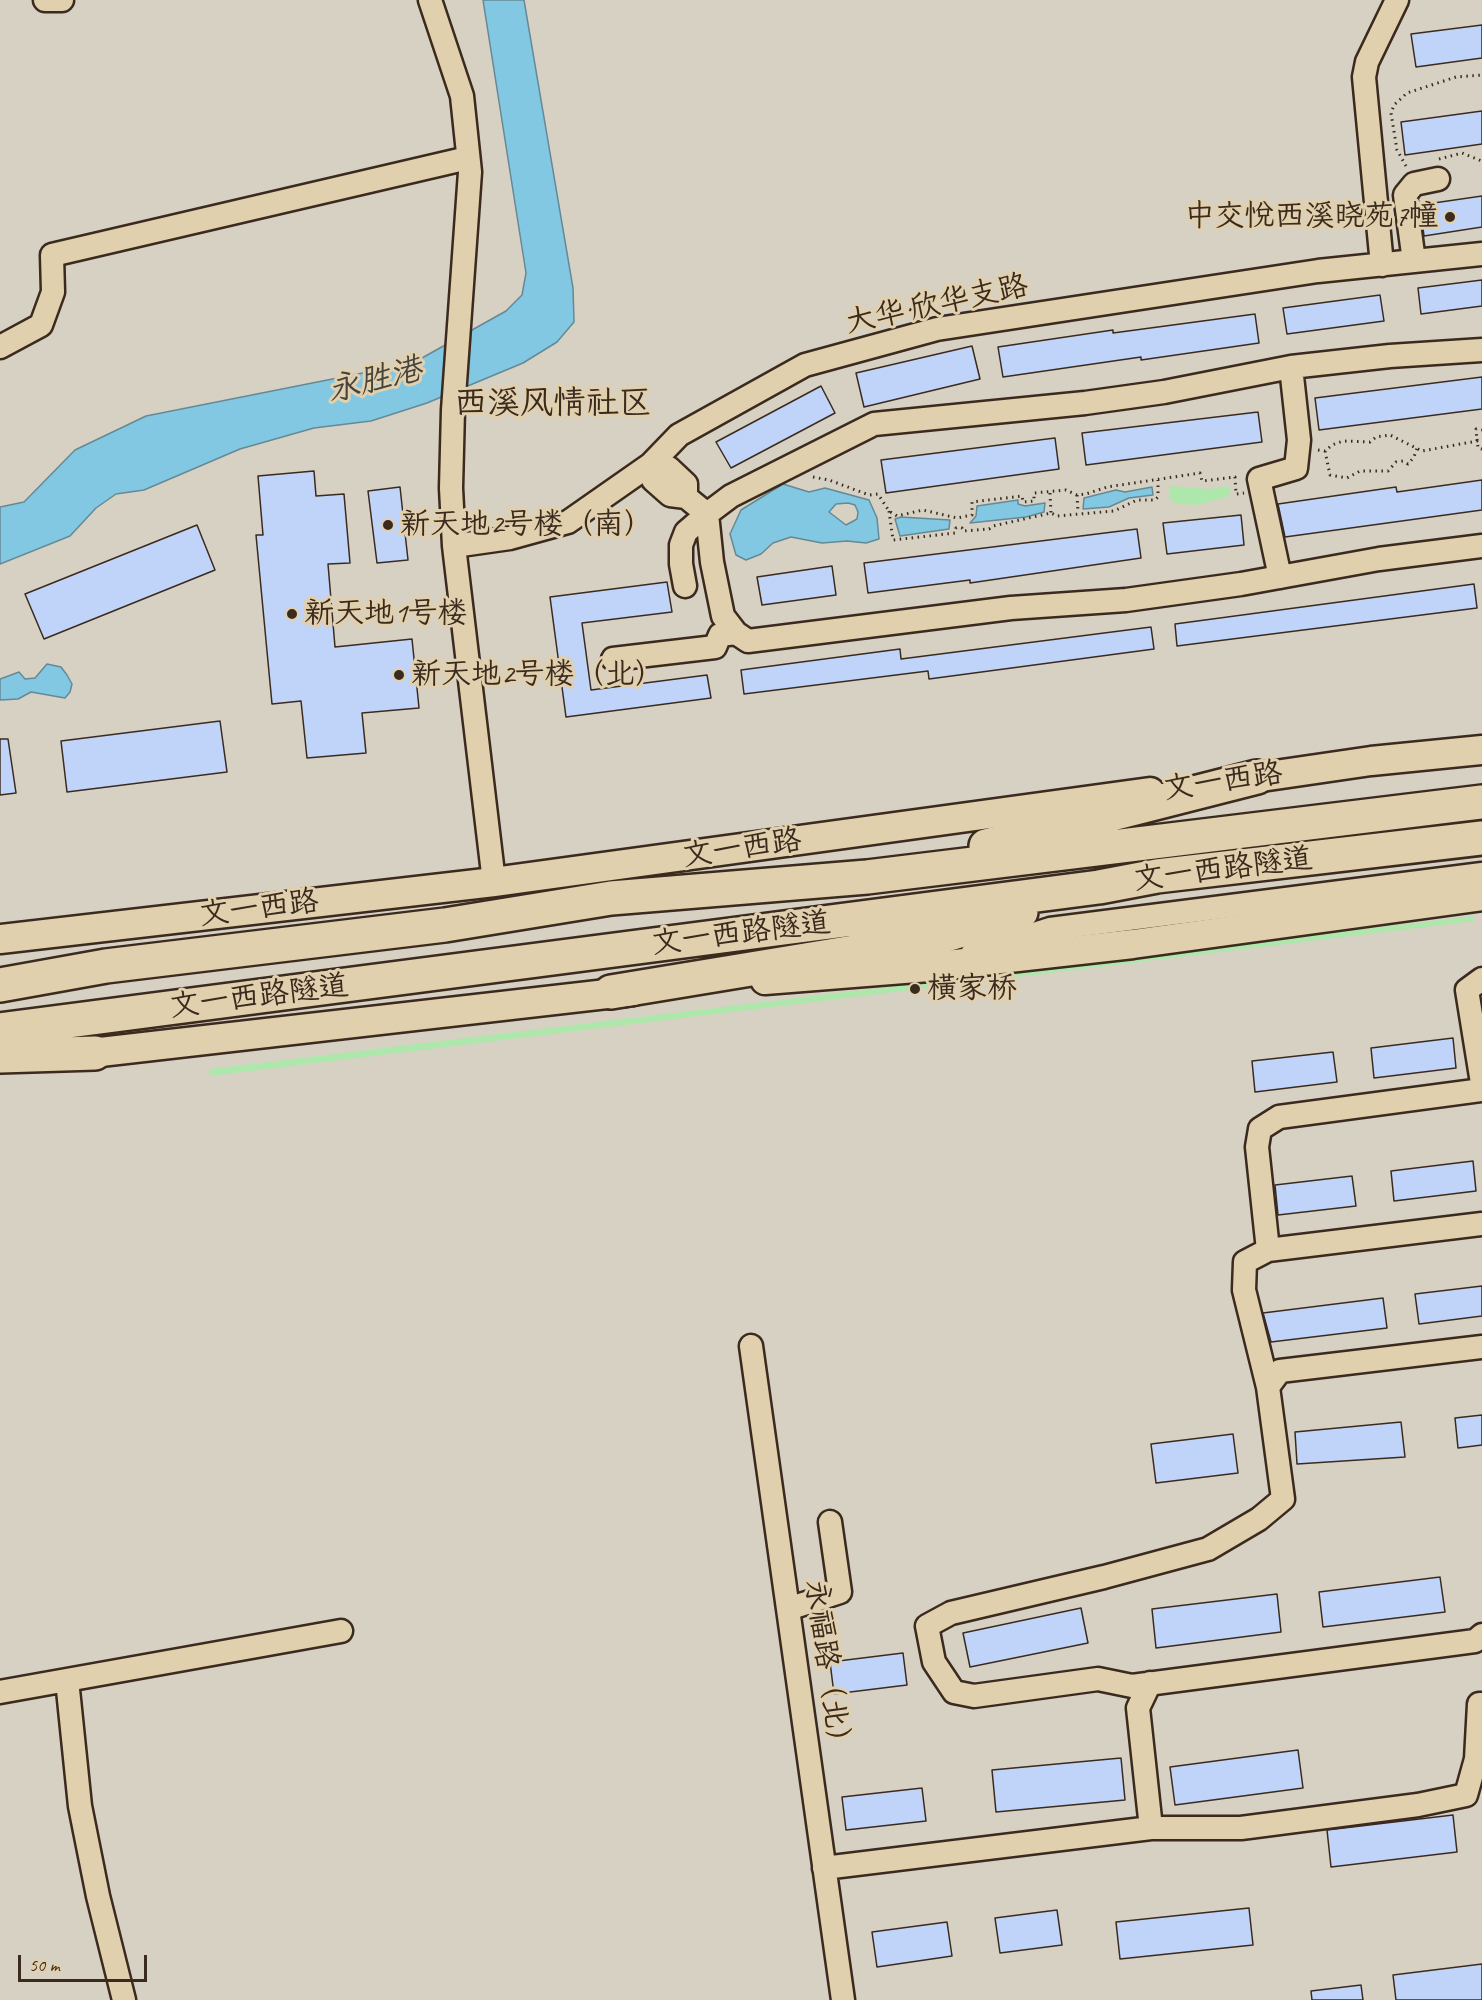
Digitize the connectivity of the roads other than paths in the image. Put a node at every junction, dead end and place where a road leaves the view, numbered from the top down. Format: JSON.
{"nodes":[{"id":1,"x":45,"y":0,"type":"edge"},
{"id":2,"x":62,"y":0,"type":"edge"},
{"id":3,"x":430,"y":0,"type":"edge"},
{"id":4,"x":1396,"y":0,"type":"edge"},
{"id":5,"x":468,"y":158,"type":"junction"},
{"id":6,"x":1438,"y":179,"type":"dead end"},
{"id":7,"x":1482,"y":254,"type":"edge"},
{"id":8,"x":1414,"y":261,"type":"junction"},
{"id":9,"x":1382,"y":264,"type":"junction"},
{"id":10,"x":0,"y":347,"type":"edge"},
{"id":11,"x":1482,"y":350,"type":"edge"},
{"id":12,"x":1291,"y":367,"type":"junction"},
{"id":13,"x":651,"y":464,"type":"junction"},
{"id":14,"x":707,"y":514,"type":"junction"},
{"id":15,"x":454,"y":546,"type":"junction"},
{"id":16,"x":1482,"y":546,"type":"edge"},
{"id":17,"x":1280,"y":577,"type":"junction"},
{"id":18,"x":685,"y":586,"type":"dead end"},
{"id":19,"x":736,"y":633,"type":"junction"},
{"id":20,"x":613,"y":659,"type":"dead end"},
{"id":21,"x":1482,"y":750,"type":"edge"},
{"id":22,"x":1257,"y":777,"type":"junction"},
{"id":23,"x":1482,"y":802,"type":"edge"},
{"id":24,"x":1482,"y":838,"type":"edge"},
{"id":25,"x":1482,"y":873,"type":"edge"},
{"id":26,"x":867,"y":877,"type":"junction"},
{"id":27,"x":494,"y":882,"type":"junction"},
{"id":28,"x":1100,"y":886,"type":"junction"},
{"id":29,"x":1482,"y":896,"type":"edge"},
{"id":30,"x":1482,"y":901,"type":"edge"},
{"id":31,"x":0,"y":939,"type":"edge"},
{"id":32,"x":106,"y":966,"type":"junction"},
{"id":33,"x":929,"y":967,"type":"junction"},
{"id":34,"x":0,"y":975,"type":"edge"},
{"id":35,"x":1482,"y":979,"type":"edge"},
{"id":36,"x":0,"y":985,"type":"edge"},
{"id":37,"x":611,"y":992,"type":"junction"},
{"id":38,"x":0,"y":1030,"type":"edge"},
{"id":39,"x":95,"y":1053,"type":"junction"},
{"id":40,"x":0,"y":1056,"type":"edge"},
{"id":41,"x":0,"y":1064,"type":"edge"},
{"id":42,"x":1482,"y":1083,"type":"edge"},
{"id":43,"x":1482,"y":1090,"type":"edge"},
{"id":44,"x":1482,"y":1224,"type":"edge"},
{"id":45,"x":1268,"y":1250,"type":"junction"},
{"id":46,"x":751,"y":1346,"type":"dead end"},
{"id":47,"x":1482,"y":1347,"type":"edge"},
{"id":48,"x":1268,"y":1387,"type":"junction"},
{"id":49,"x":830,"y":1522,"type":"dead end"},
{"id":50,"x":788,"y":1609,"type":"junction"},
{"id":51,"x":342,"y":1631,"type":"dead end"},
{"id":52,"x":1482,"y":1635,"type":"edge"},
{"id":53,"x":67,"y":1680,"type":"junction"},
{"id":54,"x":1150,"y":1683,"type":"junction"},
{"id":55,"x":0,"y":1692,"type":"edge"},
{"id":56,"x":1482,"y":1704,"type":"edge"},
{"id":57,"x":1479,"y":1759,"type":"edge"},
{"id":58,"x":1151,"y":1828,"type":"junction"},
{"id":59,"x":825,"y":1868,"type":"junction"},
{"id":60,"x":124,"y":2000,"type":"edge"},
{"id":61,"x":843,"y":2000,"type":"edge"}],
"edges":[{"from":1,"to":2,"type":"street"},
{"from":3,"to":5,"type":"street"},
{"from":4,"to":9,"type":"street"},
{"from":5,"to":10,"type":"street"},
{"from":5,"to":15,"type":"street"},
{"from":6,"to":8,"type":"street"},
{"from":7,"to":8,"type":"street","name":"大华·欣华支路"},
{"from":8,"to":9,"type":"street","name":"大华·欣华支路"},
{"from":9,"to":13,"type":"street","name":"大华·欣华支路"},
{"from":11,"to":12,"type":"street"},
{"from":12,"to":14,"type":"street"},
{"from":12,"to":17,"type":"street"},
{"from":13,"to":14,"type":"street"},
{"from":13,"to":15,"type":"street","name":"大华·欣华支路"},
{"from":14,"to":18,"type":"street"},
{"from":14,"to":19,"type":"street"},
{"from":15,"to":27,"type":"street"},
{"from":16,"to":17,"type":"street"},
{"from":17,"to":19,"type":"street"},
{"from":19,"to":20,"type":"street"},
{"from":21,"to":22,"type":"main road","name":"文一西路"},
{"from":22,"to":26,"type":"highway"},
{"from":22,"to":27,"type":"main road","name":"文一西路"},
{"from":23,"to":26,"type":"highway","name":"文一西路隧道"},
{"from":24,"to":28,"type":"highway","name":"文一西路隧道"},
{"from":25,"to":33,"type":"street"},
{"from":26,"to":32,"type":"highway","name":"文一西路隧道"},
{"from":27,"to":31,"type":"main road","name":"文一西路"},
{"from":28,"to":37,"type":"highway"},
{"from":28,"to":38,"type":"highway","name":"文一西路隧道"},
{"from":29,"to":30,"type":"street"},
{"from":29,"to":33,"type":"main road"},
{"from":32,"to":34,"type":"highway"},
{"from":32,"to":36,"type":"highway","name":"文一西路隧道"},
{"from":33,"to":37,"type":"main road"},
{"from":35,"to":42,"type":"street"},
{"from":37,"to":39,"type":"main road"},
{"from":39,"to":40,"type":"highway"},
{"from":39,"to":41,"type":"main road"},
{"from":43,"to":45,"type":"street"},
{"from":44,"to":45,"type":"street"},
{"from":45,"to":48,"type":"street"},
{"from":46,"to":50,"type":"street","name":"永福路（北）"},
{"from":47,"to":48,"type":"street"},
{"from":48,"to":54,"type":"street"},
{"from":49,"to":50,"type":"street"},
{"from":50,"to":59,"type":"street","name":"永福路（北）"},
{"from":51,"to":53,"type":"street"},
{"from":52,"to":54,"type":"street"},
{"from":53,"to":55,"type":"street"},
{"from":53,"to":60,"type":"street"},
{"from":54,"to":58,"type":"street"},
{"from":56,"to":57,"type":"street"},
{"from":57,"to":58,"type":"street"},
{"from":58,"to":59,"type":"street"},
{"from":59,"to":61,"type":"street","name":"永福路（北）"}]}
